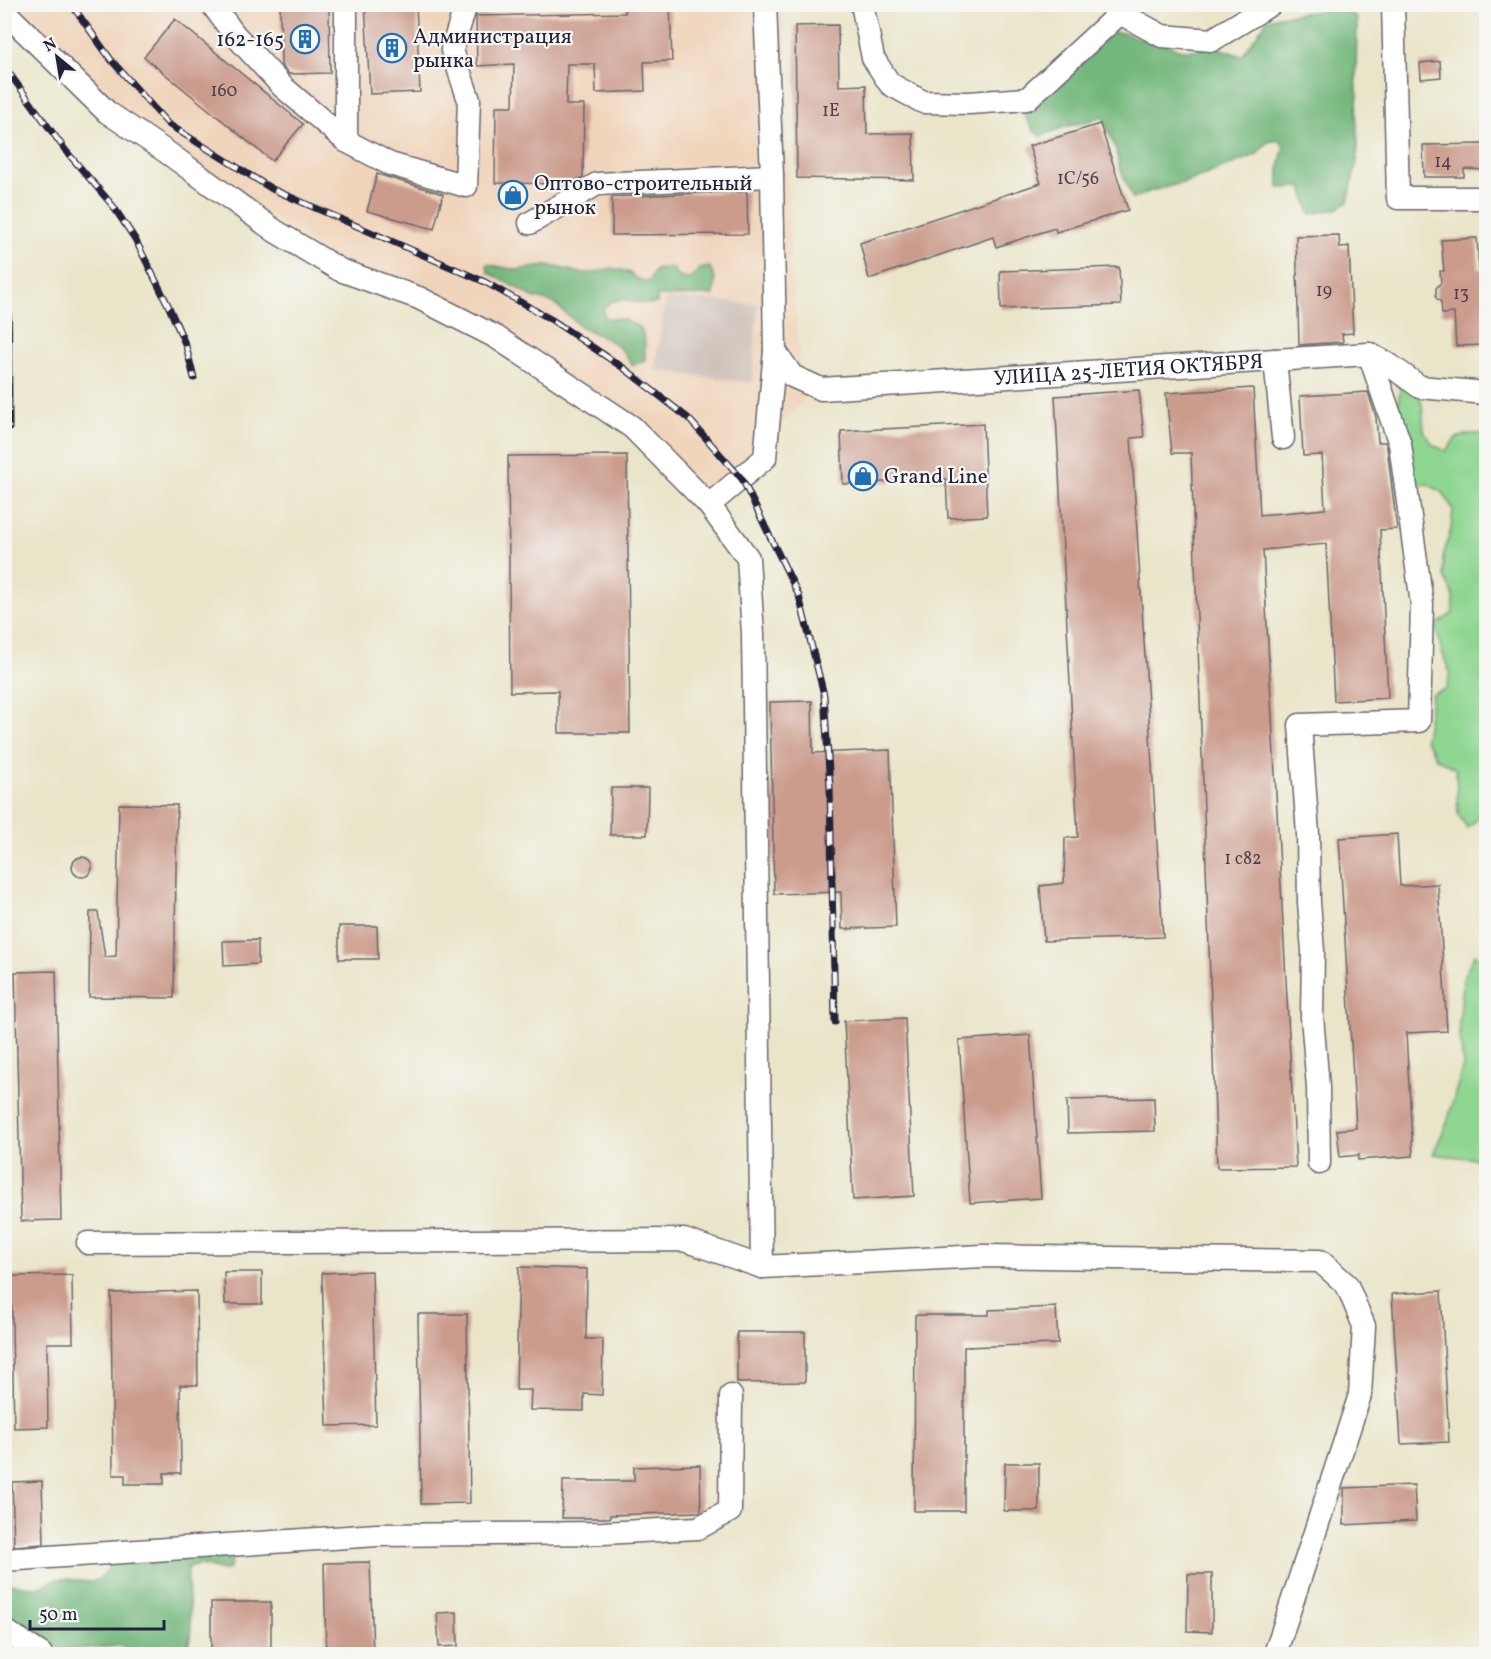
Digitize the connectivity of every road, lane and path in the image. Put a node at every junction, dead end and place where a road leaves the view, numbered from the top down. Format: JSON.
{"nodes":[{"id":1,"x":212,"y":4,"type":"edge"},
{"id":2,"x":346,"y":4,"type":"edge"},
{"id":3,"x":466,"y":4,"type":"edge"},
{"id":4,"x":765,"y":4,"type":"edge"},
{"id":5,"x":862,"y":4,"type":"edge"},
{"id":6,"x":1271,"y":4,"type":"edge"},
{"id":7,"x":1393,"y":4,"type":"edge"},
{"id":8,"x":1115,"y":9,"type":"edge"},
{"id":9,"x":4,"y":11,"type":"edge"},
{"id":10,"x":346,"y":141,"type":"junction"},
{"id":11,"x":772,"y":176,"type":"junction"},
{"id":12,"x":1486,"y":198,"type":"edge"},
{"id":13,"x":530,"y":223,"type":"dead end"},
{"id":14,"x":775,"y":351,"type":"junction"},
{"id":15,"x":1369,"y":354,"type":"junction"},
{"id":16,"x":1275,"y":360,"type":"junction"},
{"id":17,"x":1486,"y":393,"type":"edge"},
{"id":18,"x":1283,"y":438,"type":"dead end"},
{"id":19,"x":709,"y":506,"type":"junction"},
{"id":20,"x":1319,"y":1163,"type":"dead end"},
{"id":21,"x":88,"y":1243,"type":"dead end"},
{"id":22,"x":762,"y":1267,"type":"junction"},
{"id":23,"x":731,"y":1396,"type":"dead end"},
{"id":24,"x":4,"y":1560,"type":"edge"},
{"id":25,"x":4,"y":1630,"type":"edge"},
{"id":26,"x":41,"y":1654,"type":"edge"},
{"id":27,"x":1275,"y":1654,"type":"edge"}],
"edges":[{"from":1,"to":10,"type":"street"},
{"from":2,"to":10,"type":"street"},
{"from":3,"to":10,"type":"street"},
{"from":4,"to":11,"type":"street"},
{"from":5,"to":8,"type":"street"},
{"from":6,"to":8,"type":"street"},
{"from":7,"to":12,"type":"street"},
{"from":9,"to":19,"type":"street"},
{"from":11,"to":13,"type":"street"},
{"from":11,"to":14,"type":"street"},
{"from":14,"to":16,"type":"street","name":"УЛИЦА 25-ЛЕТИЯ ОКТЯБРЯ"},
{"from":14,"to":19,"type":"street"},
{"from":15,"to":16,"type":"street","name":"УЛИЦА 25-ЛЕТИЯ ОКТЯБРЯ"},
{"from":15,"to":17,"type":"street"},
{"from":15,"to":20,"type":"street"},
{"from":16,"to":18,"type":"street"},
{"from":19,"to":22,"type":"street"},
{"from":21,"to":22,"type":"street"},
{"from":22,"to":27,"type":"street"},
{"from":23,"to":24,"type":"street"},
{"from":25,"to":26,"type":"street"}]}
